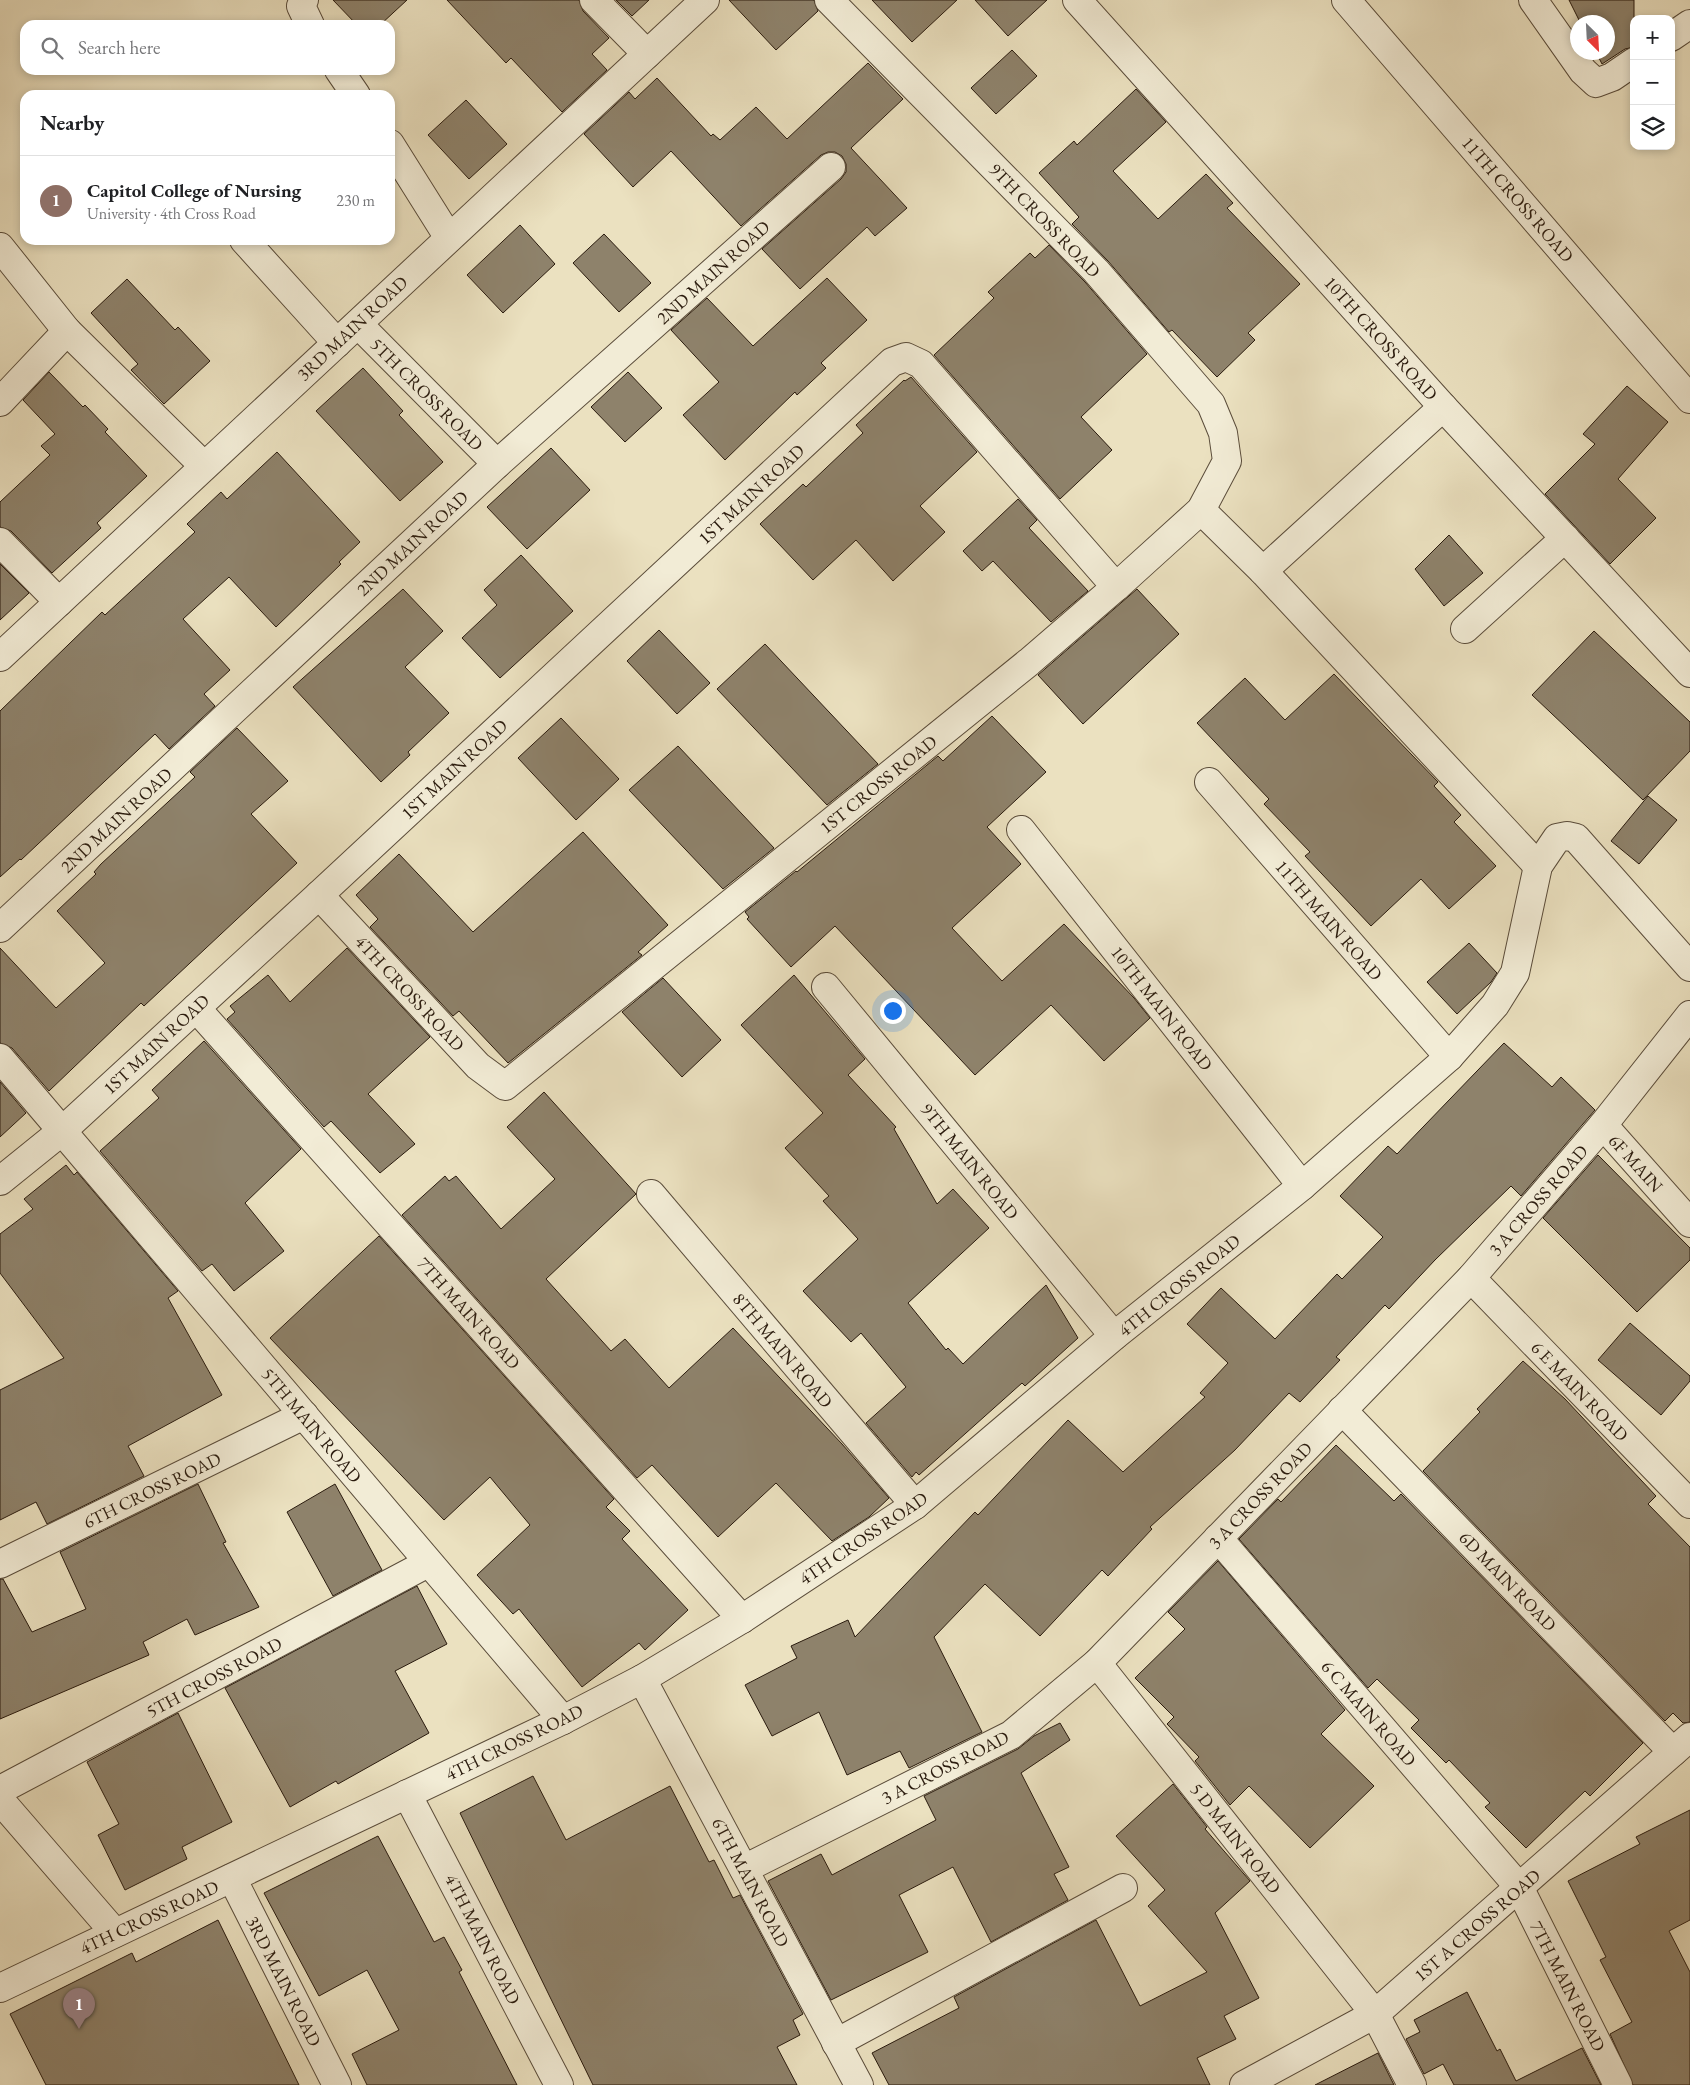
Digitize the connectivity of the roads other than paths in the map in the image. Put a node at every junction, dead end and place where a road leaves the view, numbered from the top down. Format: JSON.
{"nodes":[{"id":1,"x":304,"y":0,"type":"edge"},
{"id":2,"x":594,"y":0,"type":"edge"},
{"id":3,"x":705,"y":0,"type":"edge"},
{"id":4,"x":829,"y":0,"type":"edge"},
{"id":5,"x":1077,"y":0,"type":"edge"},
{"id":6,"x":1346,"y":0,"type":"edge"},
{"id":7,"x":1533,"y":0,"type":"edge"},
{"id":8,"x":308,"y":20,"type":"edge"},
{"id":9,"x":1690,"y":24,"type":"edge"},
{"id":10,"x":1675,"y":34,"type":"edge"},
{"id":11,"x":647,"y":54,"type":"junction"},
{"id":12,"x":1630,"y":65,"type":"edge"},
{"id":13,"x":342,"y":75,"type":"edge"},
{"id":14,"x":353,"y":90,"type":"edge"},
{"id":15,"x":395,"y":152,"type":"edge"},
{"id":16,"x":831,"y":167,"type":"dead end"},
{"id":17,"x":450,"y":238,"type":"junction"},
{"id":18,"x":249,"y":245,"type":"edge"},
{"id":19,"x":0,"y":247,"type":"edge"},
{"id":20,"x":358,"y":324,"type":"junction"},
{"id":21,"x":71,"y":335,"type":"junction"},
{"id":22,"x":337,"y":342,"type":"junction"},
{"id":23,"x":1690,"y":399,"type":"edge"},
{"id":24,"x":0,"y":402,"type":"edge"},
{"id":25,"x":1443,"y":407,"type":"junction"},
{"id":26,"x":1227,"y":461,"type":"joint"},
{"id":27,"x":497,"y":464,"type":"junction"},
{"id":28,"x":204,"y":466,"type":"junction"},
{"id":29,"x":1201,"y":510,"type":"junction"},
{"id":30,"x":1565,"y":538,"type":"junction"},
{"id":31,"x":0,"y":542,"type":"edge"},
{"id":32,"x":1263,"y":572,"type":"junction"},
{"id":33,"x":1116,"y":587,"type":"junction"},
{"id":34,"x":59,"y":602,"type":"junction"},
{"id":35,"x":1465,"y":629,"type":"dead end"},
{"id":36,"x":0,"y":657,"type":"edge"},
{"id":37,"x":1690,"y":673,"type":"edge"},
{"id":38,"x":1209,"y":782,"type":"dead end"},
{"id":39,"x":1021,"y":830,"type":"dead end"},
{"id":40,"x":1538,"y":866,"type":"junction"},
{"id":41,"x":320,"y":895,"type":"junction"},
{"id":42,"x":0,"y":928,"type":"edge"},
{"id":43,"x":1690,"y":967,"type":"edge"},
{"id":44,"x":826,"y":987,"type":"dead end"},
{"id":45,"x":196,"y":1008,"type":"junction"},
{"id":46,"x":1690,"y":1014,"type":"edge"},
{"id":47,"x":1449,"y":1057,"type":"junction"},
{"id":48,"x":0,"y":1058,"type":"edge"},
{"id":49,"x":505,"y":1086,"type":"joint"},
{"id":50,"x":1603,"y":1126,"type":"junction"},
{"id":51,"x":62,"y":1131,"type":"junction"},
{"id":52,"x":0,"y":1181,"type":"edge"},
{"id":53,"x":1302,"y":1186,"type":"junction"},
{"id":54,"x":651,"y":1194,"type":"dead end"},
{"id":55,"x":1690,"y":1223,"type":"edge"},
{"id":56,"x":1471,"y":1278,"type":"junction"},
{"id":57,"x":1114,"y":1336,"type":"junction"},
{"id":58,"x":1342,"y":1410,"type":"junction"},
{"id":59,"x":304,"y":1415,"type":"junction"},
{"id":60,"x":1690,"y":1504,"type":"edge"},
{"id":61,"x":915,"y":1506,"type":"junction"},
{"id":62,"x":1218,"y":1538,"type":"junction"},
{"id":63,"x":428,"y":1563,"type":"junction"},
{"id":64,"x":0,"y":1564,"type":"edge"},
{"id":65,"x":742,"y":1619,"type":"junction"},
{"id":66,"x":1097,"y":1663,"type":"junction"},
{"id":67,"x":642,"y":1679,"type":"junction"},
{"id":68,"x":563,"y":1720,"type":"junction"},
{"id":69,"x":1682,"y":1745,"type":"edge"},
{"id":70,"x":0,"y":1790,"type":"edge"},
{"id":71,"x":407,"y":1794,"type":"junction"},
{"id":72,"x":0,"y":1800,"type":"edge"},
{"id":73,"x":744,"y":1869,"type":"junction"},
{"id":74,"x":232,"y":1878,"type":"junction"},
{"id":75,"x":1519,"y":1887,"type":"junction"},
{"id":76,"x":1123,"y":1888,"type":"dead end"},
{"id":77,"x":115,"y":1933,"type":"junction"},
{"id":78,"x":0,"y":1988,"type":"edge"},
{"id":79,"x":1375,"y":2014,"type":"junction"},
{"id":80,"x":836,"y":2043,"type":"junction"},
{"id":81,"x":337,"y":2085,"type":"edge"},
{"id":82,"x":558,"y":2085,"type":"edge"},
{"id":83,"x":859,"y":2085,"type":"edge"},
{"id":84,"x":1244,"y":2085,"type":"edge"},
{"id":85,"x":1412,"y":2085,"type":"edge"},
{"id":86,"x":1618,"y":2085,"type":"edge"}],
"edges":[{"from":1,"to":8,"type":"street"},
{"from":2,"to":11,"type":"street"},
{"from":3,"to":11,"type":"street","name":"3RD MAIN ROAD"},
{"from":4,"to":26,"type":"street","name":"9TH CROSS ROAD"},
{"from":5,"to":25,"type":"street","name":"10TH CROSS ROAD"},
{"from":6,"to":23,"type":"street","name":"11TH CROSS ROAD"},
{"from":7,"to":12,"type":"street"},
{"from":9,"to":10,"type":"street"},
{"from":11,"to":17,"type":"street","name":"3RD MAIN ROAD"},
{"from":13,"to":14,"type":"street"},
{"from":15,"to":17,"type":"street"},
{"from":16,"to":27,"type":"street","name":"2ND MAIN ROAD"},
{"from":17,"to":20,"type":"street","name":"3RD MAIN ROAD"},
{"from":18,"to":22,"type":"street"},
{"from":19,"to":21,"type":"street"},
{"from":20,"to":22,"type":"street","name":"3RD MAIN ROAD"},
{"from":20,"to":27,"type":"street","name":"5TH CROSS ROAD"},
{"from":21,"to":24,"type":"street"},
{"from":21,"to":28,"type":"street"},
{"from":22,"to":28,"type":"street","name":"3RD MAIN ROAD"},
{"from":25,"to":30,"type":"street","name":"10TH CROSS ROAD"},
{"from":25,"to":32,"type":"street"},
{"from":26,"to":29,"type":"street","name":"1ST CROSS ROAD"},
{"from":27,"to":42,"type":"street","name":"2ND MAIN ROAD"},
{"from":28,"to":34,"type":"street","name":"3RD MAIN ROAD"},
{"from":29,"to":32,"type":"street"},
{"from":29,"to":33,"type":"street","name":"1ST CROSS ROAD"},
{"from":30,"to":35,"type":"street"},
{"from":30,"to":37,"type":"street","name":"10TH CROSS ROAD"},
{"from":31,"to":34,"type":"street"},
{"from":32,"to":40,"type":"street"},
{"from":33,"to":41,"type":"street","name":"1ST MAIN ROAD"},
{"from":33,"to":49,"type":"street","name":"1ST CROSS ROAD"},
{"from":34,"to":36,"type":"street","name":"3RD MAIN ROAD"},
{"from":38,"to":47,"type":"street","name":"11TH MAIN ROAD"},
{"from":39,"to":53,"type":"street","name":"10TH MAIN ROAD"},
{"from":40,"to":43,"type":"street"},
{"from":40,"to":47,"type":"street","name":"4TH CROSS ROAD"},
{"from":41,"to":45,"type":"street","name":"1ST MAIN ROAD"},
{"from":41,"to":49,"type":"street","name":"4TH CROSS ROAD"},
{"from":44,"to":57,"type":"street","name":"9TH MAIN ROAD"},
{"from":45,"to":51,"type":"street","name":"1ST MAIN ROAD"},
{"from":45,"to":65,"type":"street","name":"7TH MAIN ROAD"},
{"from":46,"to":50,"type":"street","name":"3 A CROSS ROAD"},
{"from":47,"to":53,"type":"street","name":"4TH CROSS ROAD"},
{"from":48,"to":51,"type":"street","name":"5TH MAIN ROAD"},
{"from":50,"to":55,"type":"street","name":"6F MAIN"},
{"from":50,"to":56,"type":"street","name":"3 A CROSS ROAD"},
{"from":51,"to":52,"type":"street","name":"1ST MAIN ROAD"},
{"from":51,"to":59,"type":"street","name":"5TH MAIN ROAD"},
{"from":53,"to":57,"type":"street","name":"4TH CROSS ROAD"},
{"from":54,"to":61,"type":"street","name":"8TH MAIN ROAD"},
{"from":56,"to":58,"type":"street","name":"3 A CROSS ROAD"},
{"from":56,"to":60,"type":"street","name":"6 E MAIN ROAD"},
{"from":57,"to":61,"type":"street","name":"4TH CROSS ROAD"},
{"from":58,"to":62,"type":"street","name":"3 A CROSS ROAD"},
{"from":58,"to":69,"type":"street","name":"6D MAIN ROAD"},
{"from":59,"to":63,"type":"street","name":"5TH MAIN ROAD"},
{"from":59,"to":64,"type":"street","name":"6TH CROSS ROAD"},
{"from":61,"to":65,"type":"street","name":"4TH CROSS ROAD"},
{"from":62,"to":66,"type":"street","name":"3 A CROSS ROAD"},
{"from":62,"to":75,"type":"street","name":"6 C MAIN ROAD"},
{"from":63,"to":68,"type":"street","name":"5TH MAIN ROAD"},
{"from":63,"to":70,"type":"street","name":"5TH CROSS ROAD"},
{"from":65,"to":67,"type":"street","name":"4TH CROSS ROAD"},
{"from":66,"to":73,"type":"street","name":"3 A CROSS ROAD"},
{"from":66,"to":79,"type":"street","name":"5 D MAIN ROAD"},
{"from":67,"to":68,"type":"street","name":"4TH CROSS ROAD"},
{"from":67,"to":73,"type":"street","name":"6TH MAIN ROAD"},
{"from":68,"to":71,"type":"street","name":"4TH CROSS ROAD"},
{"from":69,"to":75,"type":"street","name":"1ST A CROSS ROAD"},
{"from":71,"to":74,"type":"street","name":"4TH CROSS ROAD"},
{"from":71,"to":82,"type":"street","name":"4TH MAIN ROAD"},
{"from":72,"to":77,"type":"street"},
{"from":73,"to":80,"type":"street","name":"6TH MAIN ROAD"},
{"from":74,"to":77,"type":"street","name":"4TH CROSS ROAD"},
{"from":74,"to":81,"type":"street","name":"3RD MAIN ROAD"},
{"from":75,"to":79,"type":"street","name":"1ST A CROSS ROAD"},
{"from":75,"to":86,"type":"street","name":"7TH MAIN ROAD"},
{"from":76,"to":80,"type":"street"},
{"from":77,"to":78,"type":"street","name":"4TH CROSS ROAD"},
{"from":79,"to":84,"type":"street","name":"1ST A CROSS ROAD"},
{"from":79,"to":85,"type":"street"},
{"from":80,"to":83,"type":"street","name":"6TH MAIN ROAD"}]}
